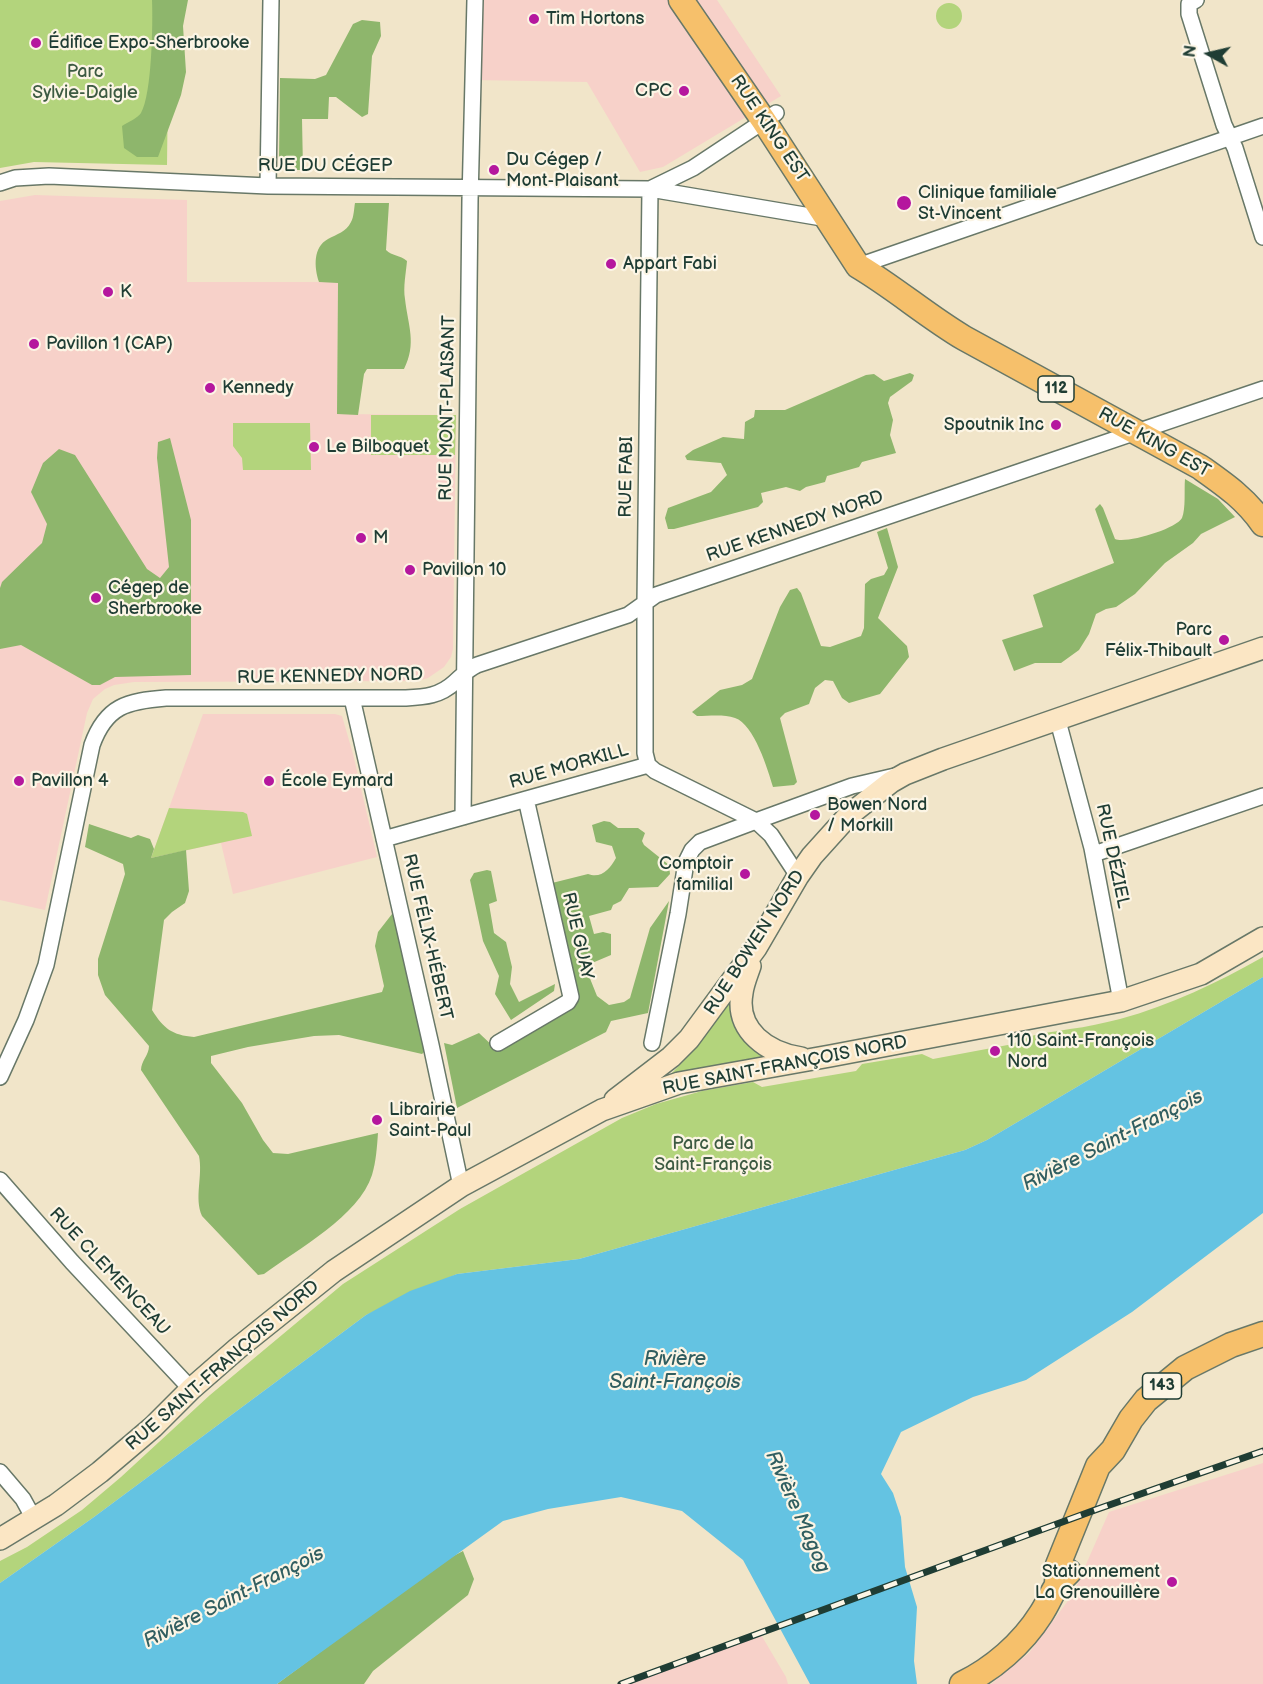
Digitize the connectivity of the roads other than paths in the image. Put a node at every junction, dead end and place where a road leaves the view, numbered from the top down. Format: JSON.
{"nodes":[{"id":1,"x":271,"y":0,"type":"edge"},
{"id":2,"x":475,"y":0,"type":"edge"},
{"id":3,"x":681,"y":0,"type":"edge"},
{"id":4,"x":701,"y":0,"type":"edge"},
{"id":5,"x":1192,"y":2,"type":"edge"},
{"id":6,"x":770,"y":117,"type":"junction"},
{"id":7,"x":1263,"y":126,"type":"edge"},
{"id":8,"x":1230,"y":137,"type":"junction"},
{"id":9,"x":0,"y":183,"type":"edge"},
{"id":10,"x":268,"y":186,"type":"junction"},
{"id":11,"x":471,"y":186,"type":"junction"},
{"id":12,"x":650,"y":189,"type":"junction"},
{"id":13,"x":828,"y":219,"type":"junction"},
{"id":14,"x":1263,"y":237,"type":"edge"},
{"id":15,"x":871,"y":269,"type":"junction"},
{"id":16,"x":1263,"y":389,"type":"edge"},
{"id":17,"x":1136,"y":432,"type":"junction"},
{"id":18,"x":1263,"y":524,"type":"edge"},
{"id":19,"x":645,"y":603,"type":"junction"},
{"id":20,"x":1263,"y":648,"type":"edge"},
{"id":21,"x":465,"y":672,"type":"junction"},
{"id":22,"x":352,"y":698,"type":"junction"},
{"id":23,"x":1058,"y":721,"type":"junction"},
{"id":24,"x":648,"y":765,"type":"junction"},
{"id":25,"x":905,"y":774,"type":"junction"},
{"id":26,"x":1263,"y":796,"type":"edge"},
{"id":27,"x":526,"y":799,"type":"junction"},
{"id":28,"x":463,"y":817,"type":"junction"},
{"id":29,"x":756,"y":820,"type":"junction"},
{"id":30,"x":384,"y":839,"type":"junction"},
{"id":31,"x":1094,"y":854,"type":"junction"},
{"id":32,"x":798,"y":876,"type":"junction"},
{"id":33,"x":1263,"y":938,"type":"edge"},
{"id":34,"x":756,"y":948,"type":"junction"},
{"id":35,"x":1121,"y":1001,"type":"junction"},
{"id":36,"x":498,"y":1043,"type":"dead end"},
{"id":37,"x":652,"y":1043,"type":"dead end"},
{"id":38,"x":812,"y":1060,"type":"junction"},
{"id":39,"x":0,"y":1077,"type":"edge"},
{"id":40,"x":603,"y":1110,"type":"junction"},
{"id":41,"x":0,"y":1180,"type":"edge"},
{"id":42,"x":460,"y":1186,"type":"junction"},
{"id":43,"x":1263,"y":1334,"type":"edge"},
{"id":44,"x":191,"y":1389,"type":"junction"},
{"id":45,"x":0,"y":1472,"type":"edge"},
{"id":46,"x":34,"y":1520,"type":"junction"},
{"id":47,"x":0,"y":1539,"type":"edge"},
{"id":48,"x":962,"y":1684,"type":"edge"}],
"edges":[{"from":1,"to":10,"type":"street"},
{"from":2,"to":11,"type":"street","name":"RUE MONT-PLAISANT"},
{"from":3,"to":6,"type":"main road","name":"RUE KING EST","number":"112"},
{"from":4,"to":6,"type":"main road","name":"RUE KING EST","number":"112"},
{"from":5,"to":8,"type":"street"},
{"from":6,"to":12,"type":"street","name":"RUE DU CÉGEP"},
{"from":6,"to":13,"type":"main road","name":"RUE KING EST","number":"112"},
{"from":6,"to":15,"type":"main road","name":"RUE KING EST","number":"112"},
{"from":7,"to":8,"type":"street"},
{"from":8,"to":14,"type":"street"},
{"from":8,"to":15,"type":"street"},
{"from":9,"to":10,"type":"street","name":"RUE DU CÉGEP"},
{"from":10,"to":11,"type":"street","name":"RUE DU CÉGEP"},
{"from":11,"to":12,"type":"street","name":"RUE DU CÉGEP"},
{"from":11,"to":21,"type":"street","name":"RUE MONT-PLAISANT"},
{"from":12,"to":13,"type":"street","name":"RUE DU CÉGEP"},
{"from":12,"to":19,"type":"street","name":"RUE FABI"},
{"from":13,"to":15,"type":"main road","name":"RUE KING EST","number":"112"},
{"from":15,"to":17,"type":"main road","name":"RUE KING EST","number":"112"},
{"from":16,"to":17,"type":"street","name":"RUE KENNEDY NORD"},
{"from":17,"to":18,"type":"main road","name":"RUE KING EST","number":"112"},
{"from":17,"to":19,"type":"street","name":"RUE KENNEDY NORD"},
{"from":19,"to":21,"type":"street","name":"RUE KENNEDY NORD"},
{"from":19,"to":24,"type":"street","name":"RUE FABI"},
{"from":20,"to":23,"type":"street","name":"RUE BOWEN NORD"},
{"from":21,"to":22,"type":"street","name":"RUE KENNEDY NORD"},
{"from":21,"to":28,"type":"street","name":"RUE MONT-PLAISANT"},
{"from":22,"to":30,"type":"street","name":"RUE FÉLIX-HÉBERT"},
{"from":22,"to":39,"type":"street","name":"RUE KENNEDY NORD"},
{"from":23,"to":25,"type":"street","name":"RUE BOWEN NORD"},
{"from":23,"to":31,"type":"street","name":"RUE DÉZIEL"},
{"from":24,"to":27,"type":"street","name":"RUE MORKILL"},
{"from":24,"to":29,"type":"street","name":"RUE MORKILL"},
{"from":25,"to":29,"type":"street","name":"RUE BOWEN NORD"},
{"from":25,"to":32,"type":"street","name":"RUE BOWEN NORD"},
{"from":26,"to":31,"type":"street"},
{"from":27,"to":28,"type":"street","name":"RUE MORKILL"},
{"from":27,"to":36,"type":"street","name":"RUE GUAY"},
{"from":28,"to":30,"type":"street","name":"RUE MORKILL"},
{"from":29,"to":32,"type":"street","name":"RUE MORKILL"},
{"from":29,"to":37,"type":"street","name":"RUE BOWEN NORD"},
{"from":30,"to":42,"type":"street","name":"RUE FÉLIX-HÉBERT"},
{"from":31,"to":35,"type":"street","name":"RUE DÉZIEL"},
{"from":32,"to":34,"type":"street","name":"RUE BOWEN NORD"},
{"from":33,"to":35,"type":"street","name":"RUE SAINT-FRANÇOIS NORD"},
{"from":34,"to":38,"type":"street"},
{"from":34,"to":40,"type":"street","name":"RUE BOWEN NORD"},
{"from":35,"to":38,"type":"street","name":"RUE SAINT-FRANÇOIS NORD"},
{"from":38,"to":40,"type":"street","name":"RUE SAINT-FRANÇOIS NORD"},
{"from":40,"to":42,"type":"street","name":"RUE SAINT-FRANÇOIS NORD"},
{"from":41,"to":44,"type":"street","name":"RUE CLEMENCEAU"},
{"from":42,"to":44,"type":"street","name":"RUE SAINT-FRANÇOIS NORD"},
{"from":43,"to":48,"type":"main road","number":"143"},
{"from":44,"to":46,"type":"street","name":"RUE SAINT-FRANÇOIS NORD"},
{"from":45,"to":46,"type":"street"},
{"from":46,"to":47,"type":"street","name":"RUE SAINT-FRANÇOIS NORD"}]}
